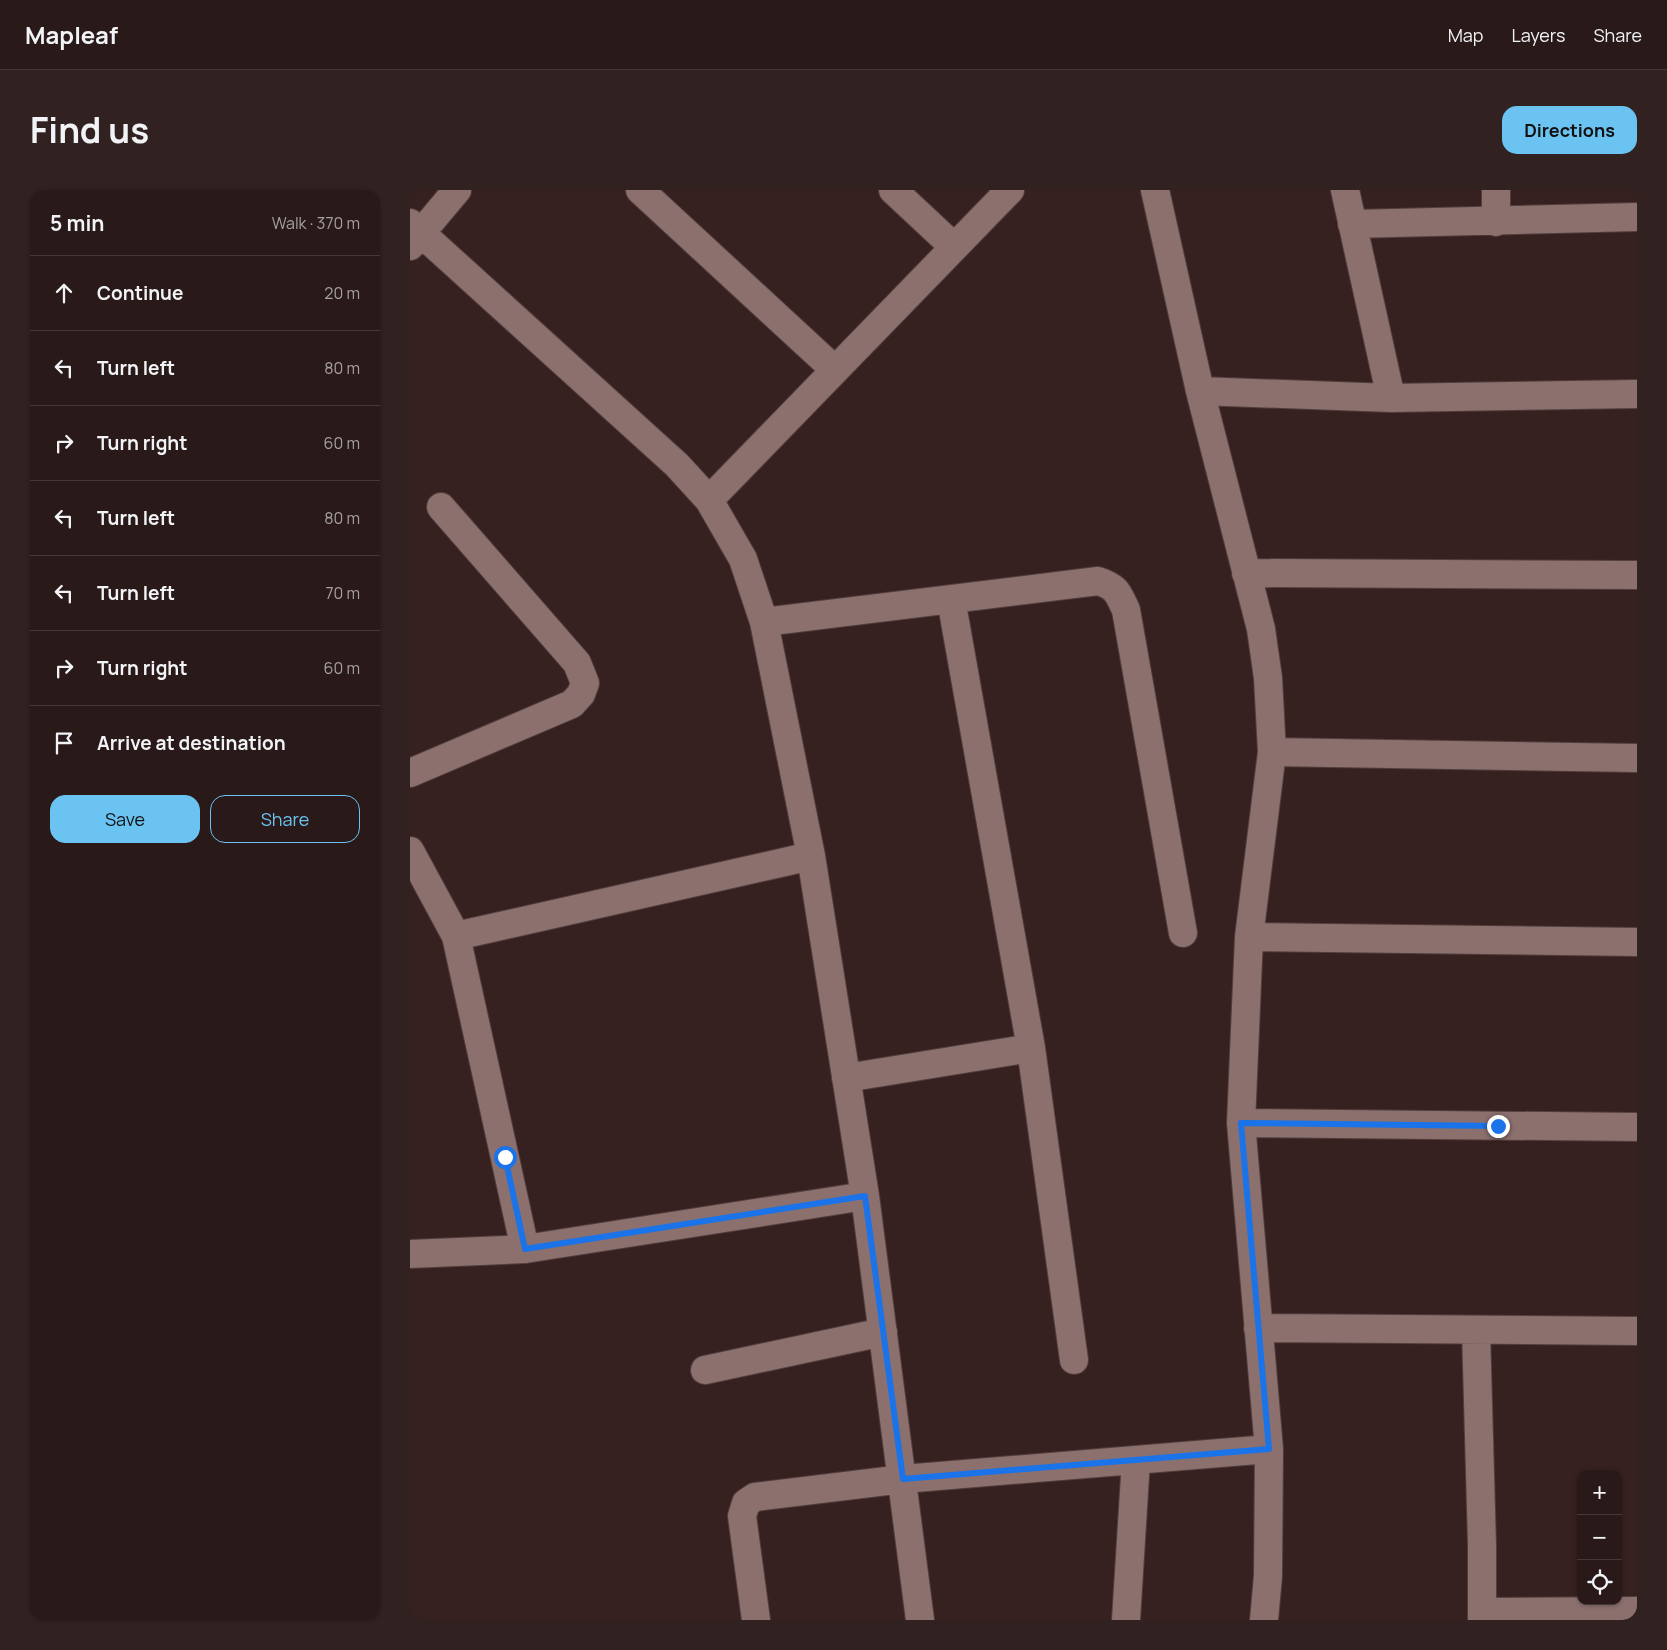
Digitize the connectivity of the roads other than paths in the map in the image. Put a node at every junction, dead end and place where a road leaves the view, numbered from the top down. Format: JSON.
{"nodes":[{"id":1,"x":457,"y":190,"type":"edge"},
{"id":2,"x":640,"y":190,"type":"edge"},
{"id":3,"x":893,"y":190,"type":"edge"},
{"id":4,"x":1010,"y":190,"type":"edge"},
{"id":5,"x":1155,"y":190,"type":"edge"},
{"id":6,"x":1345,"y":190,"type":"edge"},
{"id":7,"x":1496,"y":190,"type":"edge"},
{"id":8,"x":1637,"y":217,"type":"edge"},
{"id":9,"x":1496,"y":222,"type":"junction"},
{"id":10,"x":1352,"y":224,"type":"junction"},
{"id":11,"x":414,"y":234,"type":"edge"},
{"id":12,"x":954,"y":247,"type":"junction"},
{"id":13,"x":835,"y":370,"type":"junction"},
{"id":14,"x":1200,"y":391,"type":"junction"},
{"id":15,"x":1637,"y":394,"type":"edge"},
{"id":16,"x":1392,"y":398,"type":"junction"},
{"id":17,"x":709,"y":500,"type":"junction"},
{"id":18,"x":441,"y":507,"type":"dead end"},
{"id":19,"x":1246,"y":573,"type":"junction"},
{"id":20,"x":1637,"y":575,"type":"edge"},
{"id":21,"x":951,"y":599,"type":"junction"},
{"id":22,"x":764,"y":622,"type":"junction"},
{"id":23,"x":1272,"y":752,"type":"junction"},
{"id":24,"x":1637,"y":758,"type":"edge"},
{"id":25,"x":410,"y":773,"type":"edge"},
{"id":26,"x":410,"y":851,"type":"edge"},
{"id":27,"x":811,"y":856,"type":"junction"},
{"id":28,"x":1183,"y":933,"type":"dead end"},
{"id":29,"x":456,"y":936,"type":"junction"},
{"id":30,"x":1249,"y":937,"type":"junction"},
{"id":31,"x":1637,"y":942,"type":"edge"},
{"id":32,"x":1031,"y":1048,"type":"junction"},
{"id":33,"x":846,"y":1078,"type":"junction"},
{"id":34,"x":1241,"y":1123,"type":"junction"},
{"id":35,"x":1637,"y":1127,"type":"edge"},
{"id":36,"x":865,"y":1196,"type":"junction"},
{"id":37,"x":525,"y":1249,"type":"junction"},
{"id":38,"x":410,"y":1254,"type":"edge"},
{"id":39,"x":1258,"y":1328,"type":"junction"},
{"id":40,"x":1476,"y":1330,"type":"junction"},
{"id":41,"x":1637,"y":1331,"type":"edge"},
{"id":42,"x":883,"y":1332,"type":"junction"},
{"id":43,"x":1074,"y":1360,"type":"dead end"},
{"id":44,"x":705,"y":1370,"type":"dead end"},
{"id":45,"x":1269,"y":1449,"type":"junction"},
{"id":46,"x":1136,"y":1460,"type":"junction"},
{"id":47,"x":903,"y":1479,"type":"junction"},
{"id":48,"x":1637,"y":1610,"type":"edge"},
{"id":49,"x":1482,"y":1616,"type":"edge"},
{"id":50,"x":756,"y":1620,"type":"edge"},
{"id":51,"x":920,"y":1620,"type":"edge"},
{"id":52,"x":1126,"y":1620,"type":"edge"},
{"id":53,"x":1264,"y":1620,"type":"edge"}],
"edges":[{"from":1,"to":11,"type":"street"},
{"from":2,"to":13,"type":"street"},
{"from":3,"to":12,"type":"street"},
{"from":4,"to":12,"type":"street"},
{"from":5,"to":14,"type":"street"},
{"from":6,"to":10,"type":"street"},
{"from":7,"to":9,"type":"street"},
{"from":8,"to":9,"type":"street"},
{"from":9,"to":10,"type":"street"},
{"from":10,"to":16,"type":"street"},
{"from":11,"to":17,"type":"street"},
{"from":12,"to":13,"type":"street"},
{"from":13,"to":17,"type":"street"},
{"from":14,"to":16,"type":"street"},
{"from":14,"to":19,"type":"street"},
{"from":15,"to":16,"type":"street"},
{"from":17,"to":22,"type":"street"},
{"from":18,"to":25,"type":"street"},
{"from":19,"to":20,"type":"street"},
{"from":19,"to":23,"type":"street"},
{"from":21,"to":22,"type":"street"},
{"from":21,"to":28,"type":"street"},
{"from":21,"to":32,"type":"street"},
{"from":22,"to":27,"type":"street"},
{"from":23,"to":24,"type":"street"},
{"from":23,"to":30,"type":"street"},
{"from":26,"to":29,"type":"street"},
{"from":27,"to":29,"type":"street"},
{"from":27,"to":33,"type":"street"},
{"from":29,"to":37,"type":"street"},
{"from":30,"to":31,"type":"street"},
{"from":30,"to":34,"type":"street"},
{"from":32,"to":33,"type":"street"},
{"from":32,"to":43,"type":"street"},
{"from":33,"to":36,"type":"street"},
{"from":34,"to":35,"type":"street"},
{"from":34,"to":39,"type":"street"},
{"from":36,"to":37,"type":"street"},
{"from":36,"to":42,"type":"street"},
{"from":37,"to":38,"type":"street"},
{"from":39,"to":40,"type":"street"},
{"from":39,"to":45,"type":"street"},
{"from":40,"to":41,"type":"street"},
{"from":40,"to":49,"type":"street"},
{"from":42,"to":44,"type":"street"},
{"from":42,"to":47,"type":"street"},
{"from":45,"to":46,"type":"street"},
{"from":45,"to":53,"type":"street"},
{"from":46,"to":47,"type":"street"},
{"from":46,"to":52,"type":"street"},
{"from":47,"to":50,"type":"street"},
{"from":47,"to":51,"type":"street"},
{"from":48,"to":49,"type":"street"}]}
